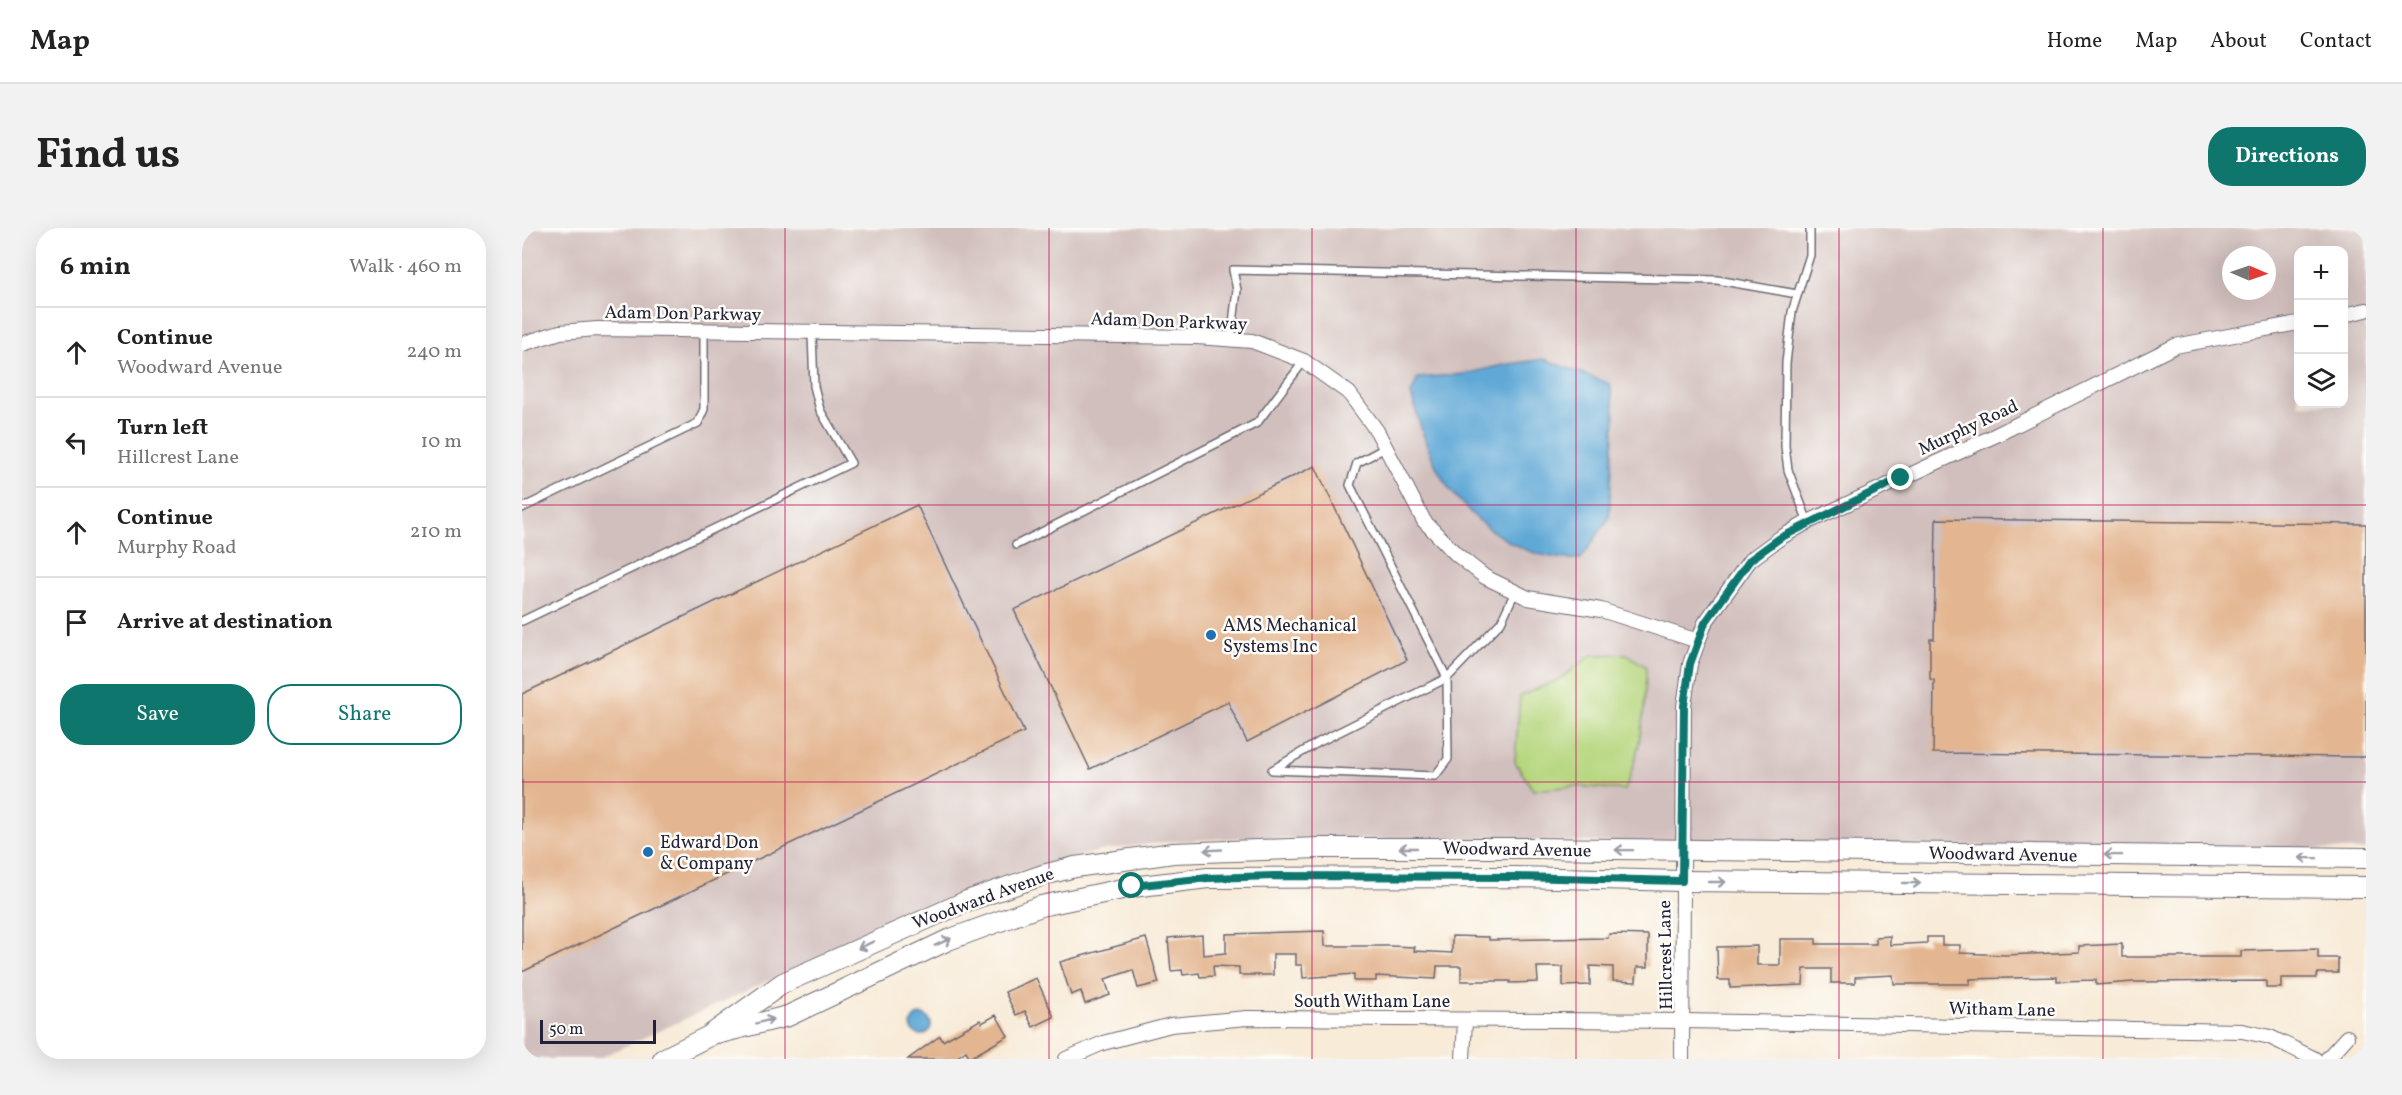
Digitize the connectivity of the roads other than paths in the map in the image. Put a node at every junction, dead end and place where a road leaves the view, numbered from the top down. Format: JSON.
{"nodes":[{"id":1,"x":1810,"y":228,"type":"edge"},
{"id":2,"x":1797,"y":294,"type":"junction"},
{"id":3,"x":2366,"y":310,"type":"edge"},
{"id":4,"x":2348,"y":314,"type":"edge"},
{"id":5,"x":2294,"y":324,"type":"edge"},
{"id":6,"x":704,"y":332,"type":"junction"},
{"id":7,"x":812,"y":333,"type":"junction"},
{"id":8,"x":1231,"y":339,"type":"junction"},
{"id":9,"x":522,"y":344,"type":"edge"},
{"id":10,"x":1304,"y":361,"type":"junction"},
{"id":11,"x":1385,"y":448,"type":"junction"},
{"id":12,"x":522,"y":508,"type":"edge"},
{"id":13,"x":1808,"y":522,"type":"junction"},
{"id":14,"x":1016,"y":545,"type":"dead end"},
{"id":15,"x":1515,"y":592,"type":"junction"},
{"id":16,"x":522,"y":621,"type":"edge"},
{"id":17,"x":1698,"y":641,"type":"junction"},
{"id":18,"x":1447,"y":678,"type":"junction"},
{"id":19,"x":1682,"y":851,"type":"junction"},
{"id":20,"x":2366,"y":858,"type":"edge"},
{"id":21,"x":1682,"y":881,"type":"junction"},
{"id":22,"x":2366,"y":887,"type":"edge"},
{"id":23,"x":1465,"y":1020,"type":"junction"},
{"id":24,"x":1683,"y":1021,"type":"junction"},
{"id":25,"x":709,"y":1036,"type":"junction"},
{"id":26,"x":2347,"y":1037,"type":"dead end"},
{"id":27,"x":663,"y":1059,"type":"edge"},
{"id":28,"x":1066,"y":1059,"type":"edge"},
{"id":29,"x":1462,"y":1059,"type":"edge"},
{"id":30,"x":1682,"y":1059,"type":"edge"},
{"id":31,"x":2315,"y":1059,"type":"edge"},
{"id":32,"x":2327,"y":1059,"type":"edge"}],
"edges":[{"from":1,"to":2,"type":"lane"},
{"from":2,"to":8,"type":"lane"},
{"from":2,"to":13,"type":"lane"},
{"from":3,"to":4,"type":"street"},
{"from":5,"to":13,"type":"street","name":"Murphy Road"},
{"from":6,"to":7,"type":"street","name":"Adam Don Parkway"},
{"from":6,"to":9,"type":"street","name":"Adam Don Parkway"},
{"from":6,"to":12,"type":"lane"},
{"from":7,"to":8,"type":"street","name":"Adam Don Parkway"},
{"from":7,"to":16,"type":"lane"},
{"from":8,"to":10,"type":"street","name":"Adam Don Parkway"},
{"from":10,"to":11,"type":"street","name":"Adam Don Parkway"},
{"from":10,"to":14,"type":"lane"},
{"from":11,"to":15,"type":"street","name":"Adam Don Parkway"},
{"from":11,"to":18,"type":"lane"},
{"from":13,"to":17,"type":"street","name":"Murphy Road"},
{"from":15,"to":17,"type":"street","name":"Adam Don Parkway"},
{"from":15,"to":18,"type":"lane"},
{"from":17,"to":19,"type":"street","name":"Murphy Road"},
{"from":18,"to":18,"type":"lane"},
{"from":20,"to":19,"type":"street","name":"Woodward Avenue","one_way":true},
{"from":19,"to":21,"type":"street","name":"Hillcrest Lane"},
{"from":19,"to":25,"type":"street","name":"Woodward Avenue","one_way":true},
{"from":21,"to":22,"type":"street","name":"Woodward Avenue","one_way":true},
{"from":21,"to":24,"type":"street","name":"Hillcrest Lane"},
{"from":25,"to":21,"type":"street","name":"Woodward Avenue","one_way":true},
{"from":23,"to":24,"type":"street","name":"South Witham Lane"},
{"from":23,"to":28,"type":"street","name":"South Witham Lane"},
{"from":23,"to":29,"type":"street"},
{"from":24,"to":30,"type":"street","name":"Hillcrest Lane"},
{"from":24,"to":31,"type":"street","name":"Witham Lane"},
{"from":25,"to":27,"type":"street","name":"Woodward Avenue"},
{"from":26,"to":32,"type":"street"}]}
